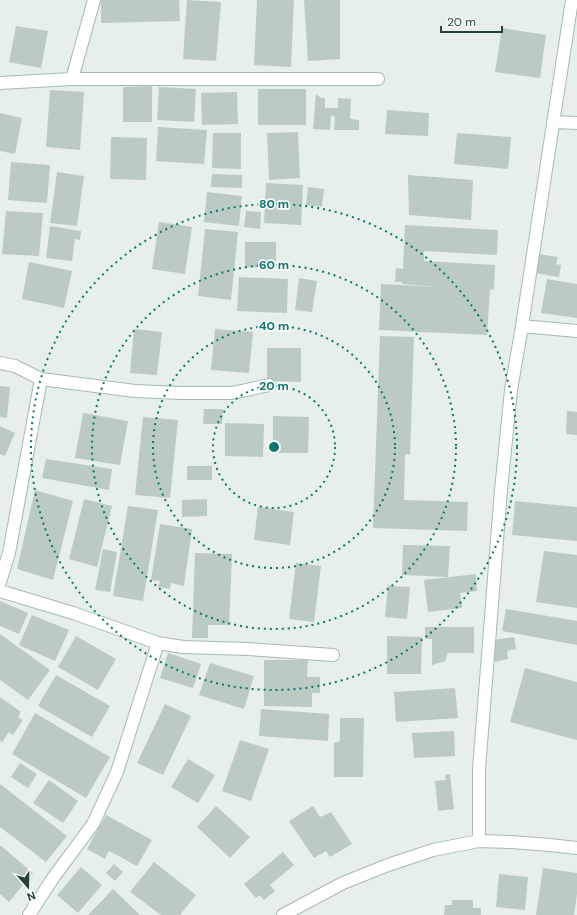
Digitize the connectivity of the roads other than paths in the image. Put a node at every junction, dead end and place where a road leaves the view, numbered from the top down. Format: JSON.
{"nodes":[{"id":1,"x":94,"y":0,"type":"edge"},
{"id":2,"x":572,"y":0,"type":"edge"},
{"id":3,"x":72,"y":79,"type":"junction"},
{"id":4,"x":378,"y":79,"type":"dead end"},
{"id":5,"x":0,"y":83,"type":"edge"},
{"id":6,"x":553,"y":122,"type":"junction"},
{"id":7,"x":577,"y":123,"type":"edge"},
{"id":8,"x":522,"y":326,"type":"junction"},
{"id":9,"x":577,"y":331,"type":"edge"},
{"id":10,"x":0,"y":363,"type":"edge"},
{"id":11,"x":41,"y":379,"type":"junction"},
{"id":12,"x":269,"y":386,"type":"dead end"},
{"id":13,"x":0,"y":582,"type":"edge"},
{"id":14,"x":0,"y":591,"type":"edge"},
{"id":15,"x":158,"y":643,"type":"junction"},
{"id":16,"x":333,"y":654,"type":"dead end"},
{"id":17,"x":479,"y":841,"type":"junction"},
{"id":18,"x":577,"y":848,"type":"edge"},
{"id":19,"x":29,"y":915,"type":"edge"},
{"id":20,"x":283,"y":915,"type":"edge"}],
"edges":[{"from":1,"to":3,"type":"street"},
{"from":2,"to":6,"type":"street"},
{"from":3,"to":4,"type":"street"},
{"from":3,"to":5,"type":"street"},
{"from":6,"to":7,"type":"street"},
{"from":6,"to":8,"type":"street"},
{"from":8,"to":9,"type":"street"},
{"from":8,"to":17,"type":"street"},
{"from":10,"to":11,"type":"street"},
{"from":11,"to":12,"type":"street"},
{"from":11,"to":13,"type":"street"},
{"from":14,"to":15,"type":"street"},
{"from":15,"to":16,"type":"street"},
{"from":15,"to":19,"type":"street"},
{"from":17,"to":18,"type":"street"},
{"from":17,"to":20,"type":"street"}]}
